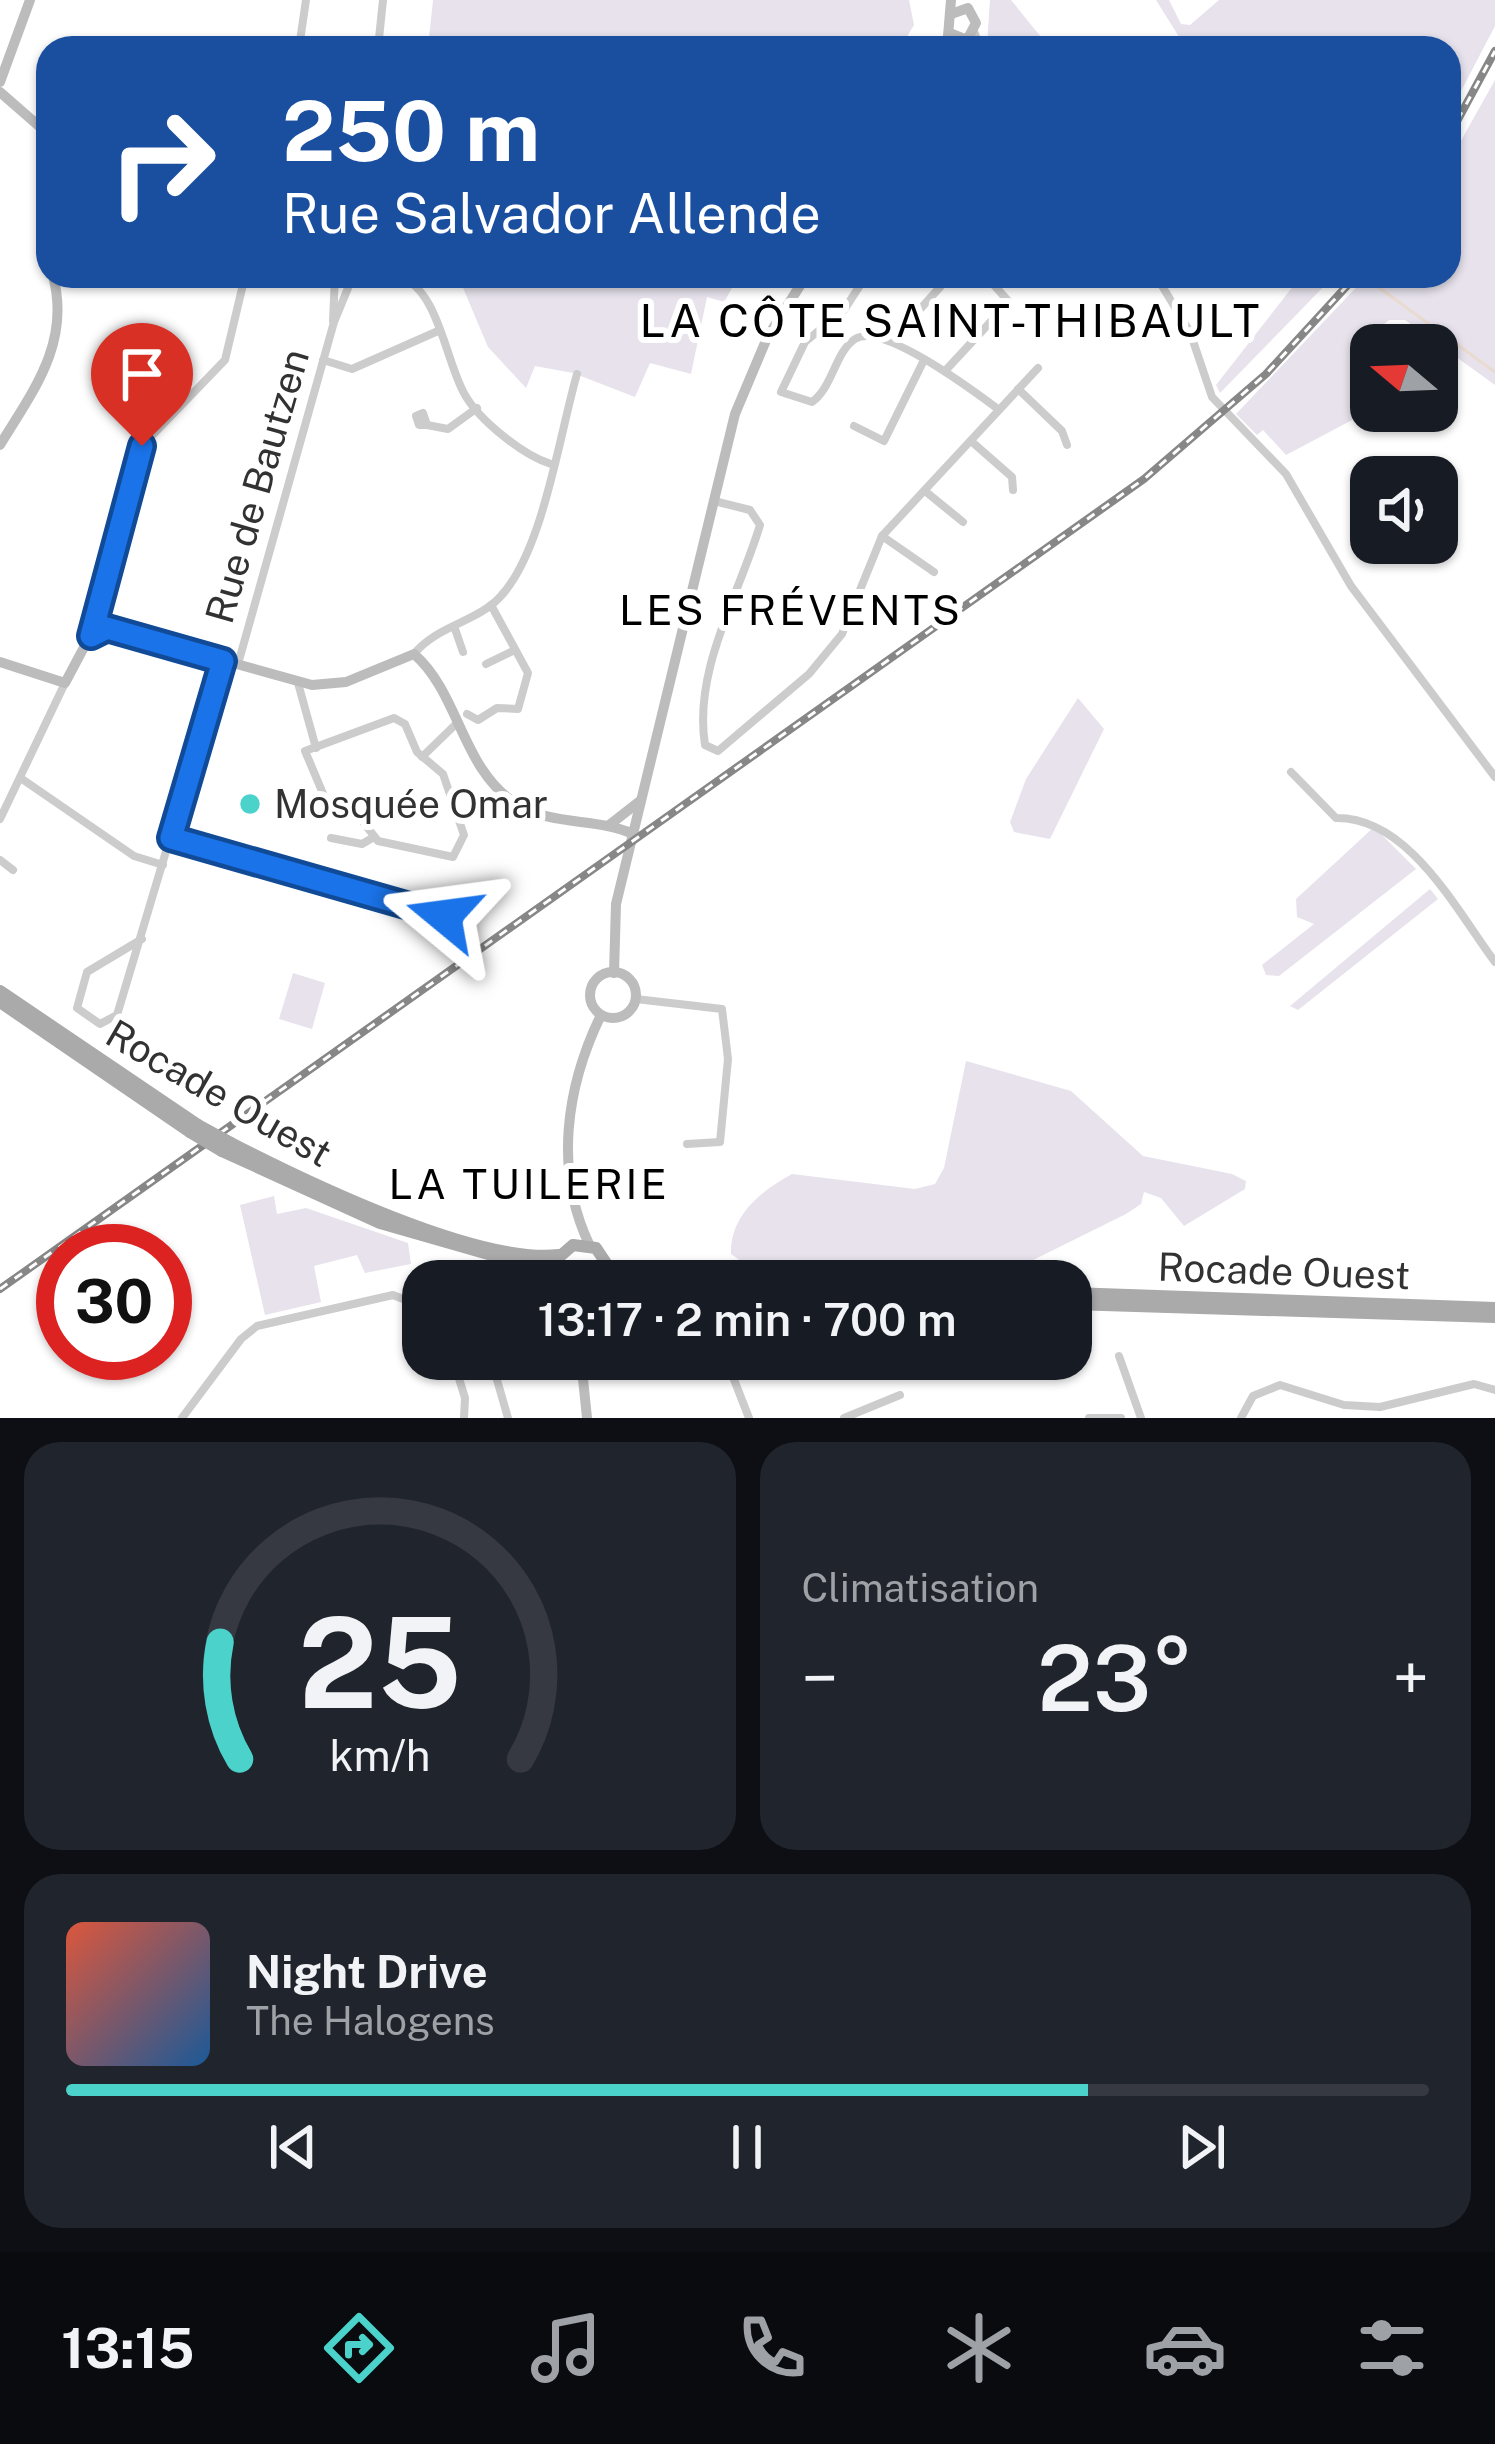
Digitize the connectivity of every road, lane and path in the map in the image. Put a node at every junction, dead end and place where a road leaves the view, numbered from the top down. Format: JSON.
{"nodes":[{"id":1,"x":30,"y":0,"type":"edge"},
{"id":2,"x":306,"y":0,"type":"edge"},
{"id":3,"x":383,"y":0,"type":"edge"},
{"id":4,"x":965,"y":5,"type":"edge"},
{"id":5,"x":301,"y":36,"type":"edge"},
{"id":6,"x":379,"y":36,"type":"edge"},
{"id":7,"x":960,"y":36,"type":"edge"},
{"id":8,"x":960,"y":36,"type":"edge"},
{"id":9,"x":6,"y":49,"type":"edge"},
{"id":10,"x":0,"y":82,"type":"edge"},
{"id":11,"x":0,"y":92,"type":"edge"},
{"id":12,"x":36,"y":124,"type":"edge"},
{"id":13,"x":56,"y":288,"type":"edge"},
{"id":14,"x":242,"y":288,"type":"edge"},
{"id":15,"x":335,"y":288,"type":"edge"},
{"id":16,"x":348,"y":288,"type":"edge"},
{"id":17,"x":418,"y":288,"type":"edge"},
{"id":18,"x":799,"y":288,"type":"edge"},
{"id":19,"x":858,"y":288,"type":"edge"},
{"id":20,"x":939,"y":288,"type":"edge"},
{"id":21,"x":997,"y":288,"type":"edge"},
{"id":22,"x":1163,"y":288,"type":"edge"},
{"id":23,"x":334,"y":322,"type":"junction"},
{"id":24,"x":438,"y":332,"type":"junction"},
{"id":25,"x":879,"y":337,"type":"junction"},
{"id":26,"x":323,"y":360,"type":"junction"},
{"id":27,"x":924,"y":360,"type":"junction"},
{"id":28,"x":1038,"y":368,"type":"dead end"},
{"id":29,"x":945,"y":371,"type":"junction"},
{"id":30,"x":577,"y":374,"type":"dead end"},
{"id":31,"x":1018,"y":389,"type":"junction"},
{"id":32,"x":477,"y":408,"type":"junction"},
{"id":33,"x":998,"y":409,"type":"junction"},
{"id":34,"x":427,"y":425,"type":"dead end"},
{"id":35,"x":854,"y":426,"type":"dead end"},
{"id":36,"x":971,"y":441,"type":"junction"},
{"id":37,"x":0,"y":445,"type":"edge"},
{"id":38,"x":1067,"y":445,"type":"dead end"},
{"id":39,"x":551,"y":464,"type":"junction"},
{"id":40,"x":925,"y":490,"type":"junction"},
{"id":41,"x":1013,"y":490,"type":"dead end"},
{"id":42,"x":714,"y":501,"type":"junction"},
{"id":43,"x":963,"y":522,"type":"dead end"},
{"id":44,"x":882,"y":536,"type":"junction"},
{"id":45,"x":934,"y":572,"type":"dead end"},
{"id":46,"x":491,"y":604,"type":"junction"},
{"id":47,"x":454,"y":626,"type":"junction"},
{"id":48,"x":91,"y":636,"type":"junction"},
{"id":49,"x":515,"y":650,"type":"junction"},
{"id":50,"x":463,"y":652,"type":"dead end"},
{"id":51,"x":414,"y":654,"type":"junction"},
{"id":52,"x":223,"y":661,"type":"junction"},
{"id":53,"x":0,"y":662,"type":"edge"},
{"id":54,"x":486,"y":664,"type":"dead end"},
{"id":55,"x":238,"y":666,"type":"junction"},
{"id":56,"x":65,"y":683,"type":"junction"},
{"id":57,"x":298,"y":683,"type":"junction"},
{"id":58,"x":462,"y":718,"type":"junction"},
{"id":59,"x":316,"y":748,"type":"junction"},
{"id":60,"x":422,"y":757,"type":"junction"},
{"id":61,"x":1291,"y":772,"type":"dead end"},
{"id":62,"x":1495,"y":778,"type":"edge"},
{"id":63,"x":22,"y":779,"type":"junction"},
{"id":64,"x":642,"y":798,"type":"junction"},
{"id":65,"x":637,"y":816,"type":"junction"},
{"id":66,"x":0,"y":819,"type":"edge"},
{"id":67,"x":612,"y":826,"type":"junction"},
{"id":68,"x":633,"y":834,"type":"junction"},
{"id":69,"x":374,"y":837,"type":"junction"},
{"id":70,"x":171,"y":838,"type":"junction"},
{"id":71,"x":331,"y":838,"type":"dead end"},
{"id":72,"x":0,"y":860,"type":"edge"},
{"id":73,"x":164,"y":865,"type":"junction"},
{"id":74,"x":14,"y":870,"type":"dead end"},
{"id":75,"x":444,"y":916,"type":"dead end"},
{"id":76,"x":142,"y":939,"type":"junction"},
{"id":77,"x":1495,"y":962,"type":"edge"},
{"id":78,"x":614,"y":973,"type":"junction"},
{"id":79,"x":0,"y":991,"type":"edge"},
{"id":80,"x":636,"y":999,"type":"junction"},
{"id":81,"x":0,"y":1002,"type":"edge"},
{"id":82,"x":601,"y":1015,"type":"junction"},
{"id":83,"x":194,"y":1128,"type":"junction"},
{"id":84,"x":687,"y":1144,"type":"dead end"},
{"id":85,"x":226,"y":1147,"type":"junction"},
{"id":86,"x":580,"y":1225,"type":"junction"},
{"id":87,"x":589,"y":1244,"type":"junction"},
{"id":88,"x":573,"y":1245,"type":"junction"},
{"id":89,"x":559,"y":1256,"type":"junction"},
{"id":90,"x":501,"y":1260,"type":"edge"},
{"id":91,"x":558,"y":1260,"type":"edge"},
{"id":92,"x":599,"y":1260,"type":"edge"},
{"id":93,"x":1092,"y":1294,"type":"edge"},
{"id":94,"x":402,"y":1299,"type":"edge"},
{"id":95,"x":1092,"y":1305,"type":"edge"},
{"id":96,"x":1495,"y":1308,"type":"edge"},
{"id":97,"x":1495,"y":1317,"type":"edge"},
{"id":98,"x":1119,"y":1356,"type":"dead end"},
{"id":99,"x":459,"y":1380,"type":"edge"},
{"id":100,"x":496,"y":1380,"type":"edge"},
{"id":101,"x":583,"y":1380,"type":"edge"},
{"id":102,"x":734,"y":1380,"type":"edge"},
{"id":103,"x":1495,"y":1390,"type":"edge"},
{"id":104,"x":900,"y":1395,"type":"dead end"},
{"id":105,"x":182,"y":1418,"type":"edge"},
{"id":106,"x":464,"y":1418,"type":"edge"},
{"id":107,"x":508,"y":1418,"type":"edge"},
{"id":108,"x":587,"y":1418,"type":"edge"},
{"id":109,"x":749,"y":1418,"type":"edge"},
{"id":110,"x":844,"y":1418,"type":"edge"},
{"id":111,"x":1090,"y":1418,"type":"edge"},
{"id":112,"x":1120,"y":1418,"type":"edge"},
{"id":113,"x":1141,"y":1418,"type":"edge"},
{"id":114,"x":1241,"y":1418,"type":"edge"}],
"edges":[{"from":1,"to":9,"type":"main road"},
{"from":2,"to":5,"type":"street"},
{"from":3,"to":6,"type":"street"},
{"from":4,"to":7,"type":"main road"},
{"from":4,"to":8,"type":"main road"},
{"from":9,"to":10,"type":"main road"},
{"from":11,"to":12,"type":"main road"},
{"from":13,"to":37,"type":"main road"},
{"from":14,"to":48,"type":"street"},
{"from":15,"to":23,"type":"street","name":"Rue de Bautzen"},
{"from":16,"to":23,"type":"street","name":"Rue de Bautzen"},
{"from":17,"to":24,"type":"street"},
{"from":18,"to":42,"type":"main road"},
{"from":19,"to":25,"type":"street"},
{"from":20,"to":25,"type":"street"},
{"from":21,"to":29,"type":"street"},
{"from":22,"to":62,"type":"street"},
{"from":23,"to":26,"type":"street","name":"Rue de Bautzen"},
{"from":24,"to":26,"type":"street"},
{"from":24,"to":32,"type":"street"},
{"from":25,"to":27,"type":"street"},
{"from":26,"to":55,"type":"street","name":"Rue de Bautzen"},
{"from":27,"to":29,"type":"street"},
{"from":27,"to":35,"type":"street"},
{"from":28,"to":31,"type":"street"},
{"from":29,"to":33,"type":"street"},
{"from":30,"to":39,"type":"street"},
{"from":31,"to":33,"type":"street"},
{"from":31,"to":38,"type":"street"},
{"from":32,"to":34,"type":"street"},
{"from":32,"to":39,"type":"street"},
{"from":33,"to":36,"type":"street"},
{"from":36,"to":40,"type":"street"},
{"from":36,"to":41,"type":"street"},
{"from":39,"to":46,"type":"street"},
{"from":40,"to":43,"type":"street"},
{"from":40,"to":44,"type":"street"},
{"from":42,"to":44,"type":"street"},
{"from":42,"to":64,"type":"main road"},
{"from":44,"to":45,"type":"street"},
{"from":46,"to":47,"type":"street"},
{"from":46,"to":49,"type":"street"},
{"from":47,"to":50,"type":"street"},
{"from":47,"to":51,"type":"street"},
{"from":48,"to":52,"type":"main road"},
{"from":48,"to":56,"type":"main road"},
{"from":49,"to":54,"type":"street"},
{"from":49,"to":58,"type":"street"},
{"from":51,"to":57,"type":"main road"},
{"from":51,"to":58,"type":"main road"},
{"from":52,"to":55,"type":"main road"},
{"from":52,"to":70,"type":"street"},
{"from":53,"to":56,"type":"main road"},
{"from":55,"to":57,"type":"main road"},
{"from":56,"to":63,"type":"street"},
{"from":57,"to":59,"type":"street"},
{"from":58,"to":60,"type":"street"},
{"from":58,"to":67,"type":"main road"},
{"from":59,"to":60,"type":"street"},
{"from":59,"to":69,"type":"street"},
{"from":60,"to":69,"type":"street"},
{"from":61,"to":77,"type":"street"},
{"from":63,"to":66,"type":"street"},
{"from":63,"to":73,"type":"street"},
{"from":64,"to":65,"type":"main road"},
{"from":64,"to":67,"type":"main road"},
{"from":65,"to":67,"type":"main road"},
{"from":65,"to":68,"type":"main road"},
{"from":67,"to":68,"type":"main road"},
{"from":68,"to":78,"type":"main road"},
{"from":69,"to":71,"type":"street"},
{"from":70,"to":73,"type":"street"},
{"from":70,"to":75,"type":"street"},
{"from":72,"to":74,"type":"street"},
{"from":73,"to":76,"type":"street"},
{"from":76,"to":76,"type":"street"},
{"from":78,"to":80,"type":"main road"},
{"from":78,"to":82,"type":"main road"},
{"from":79,"to":83,"type":"main road","name":"Rocade Ouest"},
{"from":80,"to":82,"type":"main road"},
{"from":80,"to":84,"type":"street"},
{"from":81,"to":83,"type":"main road","name":"Rocade Ouest"},
{"from":82,"to":86,"type":"main road"},
{"from":83,"to":85,"type":"main road","name":"Rocade Ouest","bridge":true},
{"from":85,"to":89,"type":"main road","name":"Rocade Ouest"},
{"from":85,"to":90,"type":"main road","name":"Rocade Ouest"},
{"from":86,"to":87,"type":"main road"},
{"from":86,"to":88,"type":"main road"},
{"from":87,"to":88,"type":"main road"},
{"from":87,"to":92,"type":"main road"},
{"from":88,"to":89,"type":"main road"},
{"from":89,"to":91,"type":"main road","name":"Rocade Ouest"},
{"from":93,"to":96,"type":"main road","name":"Rocade Ouest"},
{"from":94,"to":105,"type":"street"},
{"from":95,"to":97,"type":"main road","name":"Rocade Ouest"},
{"from":98,"to":113,"type":"street"},
{"from":99,"to":106,"type":"street"},
{"from":100,"to":107,"type":"street"},
{"from":101,"to":108,"type":"main road"},
{"from":102,"to":109,"type":"street"},
{"from":103,"to":114,"type":"street"},
{"from":104,"to":110,"type":"street"},
{"from":111,"to":112,"type":"street"}]}
